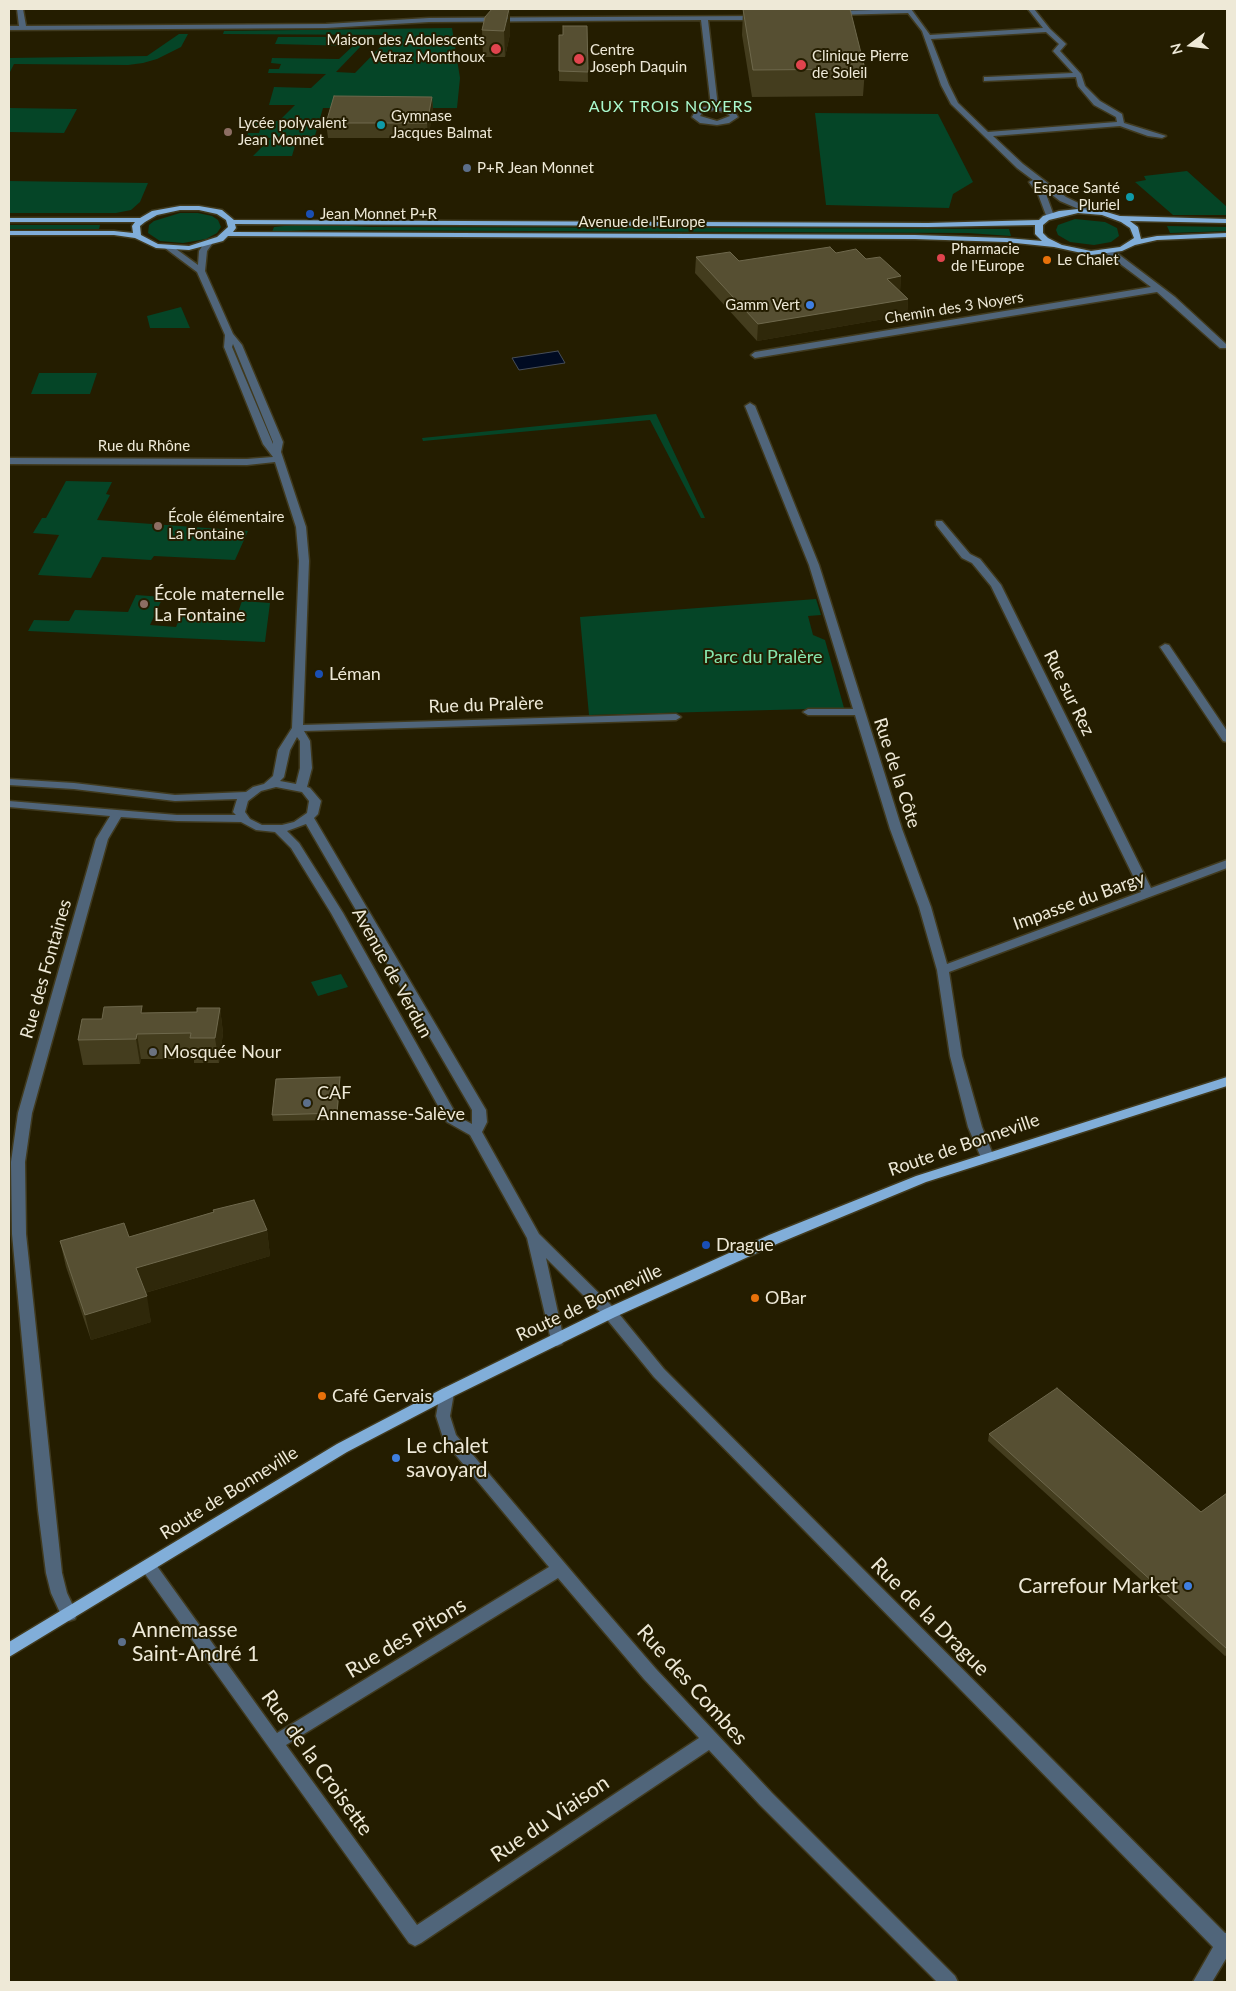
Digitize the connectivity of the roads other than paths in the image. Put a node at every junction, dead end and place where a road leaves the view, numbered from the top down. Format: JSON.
{"nodes":[{"id":1,"x":20,"y":9,"type":"edge"},
{"id":2,"x":1031,"y":9,"type":"edge"},
{"id":3,"x":909,"y":10,"type":"edge"},
{"id":4,"x":851,"y":11,"type":"edge"},
{"id":5,"x":827,"y":13,"type":"edge"},
{"id":6,"x":770,"y":17,"type":"edge"},
{"id":7,"x":704,"y":19,"type":"junction"},
{"id":8,"x":9,"y":28,"type":"edge"},
{"id":9,"x":22,"y":28,"type":"junction"},
{"id":10,"x":1048,"y":30,"type":"junction"},
{"id":11,"x":928,"y":37,"type":"junction"},
{"id":12,"x":1079,"y":75,"type":"junction"},
{"id":13,"x":986,"y":79,"type":"dead end"},
{"id":14,"x":715,"y":108,"type":"dead end"},
{"id":15,"x":1121,"y":124,"type":"junction"},
{"id":16,"x":987,"y":134,"type":"junction"},
{"id":17,"x":1162,"y":136,"type":"dead end"},
{"id":18,"x":1020,"y":166,"type":"junction"},
{"id":19,"x":1090,"y":212,"type":"junction"},
{"id":20,"x":1050,"y":216,"type":"junction"},
{"id":21,"x":1119,"y":218,"type":"junction"},
{"id":22,"x":9,"y":220,"type":"edge"},
{"id":23,"x":142,"y":220,"type":"junction"},
{"id":24,"x":232,"y":222,"type":"junction"},
{"id":25,"x":1041,"y":222,"type":"junction"},
{"id":26,"x":1227,"y":222,"type":"edge"},
{"id":27,"x":9,"y":233,"type":"edge"},
{"id":28,"x":229,"y":234,"type":"junction"},
{"id":29,"x":1227,"y":235,"type":"edge"},
{"id":30,"x":137,"y":236,"type":"junction"},
{"id":31,"x":1134,"y":243,"type":"junction"},
{"id":32,"x":208,"y":244,"type":"junction"},
{"id":33,"x":1055,"y":245,"type":"junction"},
{"id":34,"x":168,"y":248,"type":"junction"},
{"id":35,"x":1110,"y":252,"type":"junction"},
{"id":36,"x":201,"y":271,"type":"junction"},
{"id":37,"x":1157,"y":289,"type":"junction"},
{"id":38,"x":1223,"y":346,"type":"dead end"},
{"id":39,"x":755,"y":355,"type":"dead end"},
{"id":40,"x":750,"y":406,"type":"dead end"},
{"id":41,"x":278,"y":455,"type":"junction"},
{"id":42,"x":9,"y":461,"type":"edge"},
{"id":43,"x":939,"y":523,"type":"dead end"},
{"id":44,"x":1165,"y":647,"type":"dead end"},
{"id":45,"x":808,"y":712,"type":"dead end"},
{"id":46,"x":860,"y":712,"type":"junction"},
{"id":47,"x":676,"y":716,"type":"dead end"},
{"id":48,"x":297,"y":728,"type":"junction"},
{"id":49,"x":1227,"y":739,"type":"edge"},
{"id":50,"x":9,"y":782,"type":"edge"},
{"id":51,"x":269,"y":785,"type":"junction"},
{"id":52,"x":301,"y":788,"type":"junction"},
{"id":53,"x":247,"y":794,"type":"junction"},
{"id":54,"x":9,"y":804,"type":"edge"},
{"id":55,"x":118,"y":812,"type":"junction"},
{"id":56,"x":308,"y":818,"type":"junction"},
{"id":57,"x":243,"y":819,"type":"junction"},
{"id":58,"x":278,"y":829,"type":"junction"},
{"id":59,"x":1227,"y":864,"type":"edge"},
{"id":60,"x":1148,"y":894,"type":"junction"},
{"id":61,"x":942,"y":970,"type":"junction"},
{"id":62,"x":1227,"y":1081,"type":"edge"},
{"id":63,"x":475,"y":1132,"type":"junction"},
{"id":64,"x":987,"y":1156,"type":"junction"},
{"id":65,"x":14,"y":1235,"type":"edge"},
{"id":66,"x":534,"y":1238,"type":"junction"},
{"id":67,"x":610,"y":1313,"type":"junction"},
{"id":68,"x":557,"y":1340,"type":"junction"},
{"id":69,"x":447,"y":1393,"type":"junction"},
{"id":70,"x":148,"y":1567,"type":"junction"},
{"id":71,"x":559,"y":1569,"type":"junction"},
{"id":72,"x":70,"y":1614,"type":"junction"},
{"id":73,"x":9,"y":1650,"type":"edge"},
{"id":74,"x":710,"y":1740,"type":"junction"},
{"id":75,"x":275,"y":1743,"type":"junction"},
{"id":76,"x":415,"y":1937,"type":"joint"},
{"id":77,"x":1226,"y":1944,"type":"edge"},
{"id":78,"x":949,"y":1982,"type":"edge"},
{"id":79,"x":1202,"y":1982,"type":"edge"}],
"edges":[{"from":1,"to":9,"type":"street"},
{"from":2,"to":10,"type":"street"},
{"from":3,"to":4,"type":"street"},
{"from":3,"to":11,"type":"street"},
{"from":4,"to":5,"type":"street"},
{"from":6,"to":7,"type":"street"},
{"from":7,"to":9,"type":"street"},
{"from":7,"to":14,"type":"street"},
{"from":8,"to":9,"type":"street"},
{"from":10,"to":11,"type":"street"},
{"from":10,"to":12,"type":"street"},
{"from":11,"to":16,"type":"street"},
{"from":12,"to":13,"type":"street"},
{"from":12,"to":15,"type":"street"},
{"from":15,"to":16,"type":"street"},
{"from":15,"to":17,"type":"street"},
{"from":16,"to":18,"type":"street"},
{"from":18,"to":19,"type":"street"},
{"from":18,"to":20,"type":"street"},
{"from":19,"to":20,"type":"main road"},
{"from":19,"to":21,"type":"main road"},
{"from":20,"to":25,"type":"main road"},
{"from":21,"to":26,"type":"main road"},
{"from":21,"to":31,"type":"main road"},
{"from":22,"to":23,"type":"main road"},
{"from":23,"to":24,"type":"main road"},
{"from":23,"to":30,"type":"main road"},
{"from":24,"to":25,"type":"main road","name":"Avenue de l'Europe"},
{"from":24,"to":28,"type":"main road"},
{"from":25,"to":33,"type":"main road"},
{"from":27,"to":30,"type":"main road"},
{"from":28,"to":32,"type":"main road"},
{"from":28,"to":33,"type":"main road","name":"Avenue de l'Europe"},
{"from":29,"to":31,"type":"main road"},
{"from":30,"to":34,"type":"main road"},
{"from":31,"to":35,"type":"main road"},
{"from":32,"to":34,"type":"main road"},
{"from":32,"to":36,"type":"street"},
{"from":33,"to":35,"type":"main road","name":"Avenue de l'Europe"},
{"from":34,"to":36,"type":"street"},
{"from":35,"to":37,"type":"street"},
{"from":36,"to":41,"type":"street"},
{"from":37,"to":38,"type":"street"},
{"from":37,"to":39,"type":"street","name":"Chemin des 3 Noyers"},
{"from":40,"to":46,"type":"street","name":"Rue de la Côte"},
{"from":41,"to":42,"type":"street","name":"Rue du Rhône"},
{"from":41,"to":48,"type":"street"},
{"from":43,"to":60,"type":"street","name":"Rue sur Rez"},
{"from":44,"to":49,"type":"street"},
{"from":45,"to":46,"type":"street"},
{"from":46,"to":61,"type":"street","name":"Rue de la Côte"},
{"from":47,"to":48,"type":"street","name":"Rue du Pralère"},
{"from":48,"to":51,"type":"street"},
{"from":48,"to":52,"type":"street"},
{"from":50,"to":53,"type":"street"},
{"from":51,"to":52,"type":"street"},
{"from":51,"to":53,"type":"street"},
{"from":52,"to":56,"type":"street"},
{"from":53,"to":57,"type":"street"},
{"from":54,"to":55,"type":"street"},
{"from":55,"to":57,"type":"street"},
{"from":55,"to":65,"type":"street","name":"Rue des Fontaines"},
{"from":56,"to":58,"type":"street"},
{"from":56,"to":63,"type":"street","name":"Avenue de Verdun"},
{"from":57,"to":58,"type":"street"},
{"from":58,"to":63,"type":"street","name":"Avenue de Verdun"},
{"from":59,"to":60,"type":"street","name":"Impasse du Bargy"},
{"from":60,"to":61,"type":"street","name":"Impasse du Bargy"},
{"from":61,"to":64,"type":"street","name":"Rue de la Côte"},
{"from":62,"to":64,"type":"main road","name":"Route de Bonneville"},
{"from":63,"to":66,"type":"street"},
{"from":64,"to":67,"type":"main road","name":"Route de Bonneville"},
{"from":65,"to":72,"type":"street","name":"Rue des Fontaines"},
{"from":66,"to":67,"type":"street"},
{"from":66,"to":68,"type":"street"},
{"from":67,"to":68,"type":"main road","name":"Route de Bonneville"},
{"from":67,"to":77,"type":"street","name":"Rue de la Drague"},
{"from":68,"to":69,"type":"main road","name":"Route de Bonneville"},
{"from":69,"to":70,"type":"main road","name":"Route de Bonneville"},
{"from":69,"to":71,"type":"street","name":"Rue des Combes"},
{"from":70,"to":72,"type":"main road","name":"Route de Bonneville"},
{"from":70,"to":75,"type":"street","name":"Rue de la Croisette"},
{"from":71,"to":74,"type":"street","name":"Rue des Combes"},
{"from":71,"to":75,"type":"street","name":"Rue des Pitons"},
{"from":72,"to":73,"type":"main road","name":"Route de Bonneville"},
{"from":74,"to":76,"type":"street","name":"Rue du Viaison"},
{"from":74,"to":78,"type":"street","name":"Rue des Combes"},
{"from":75,"to":76,"type":"street","name":"Rue de la Croisette"},
{"from":77,"to":79,"type":"street"}]}
